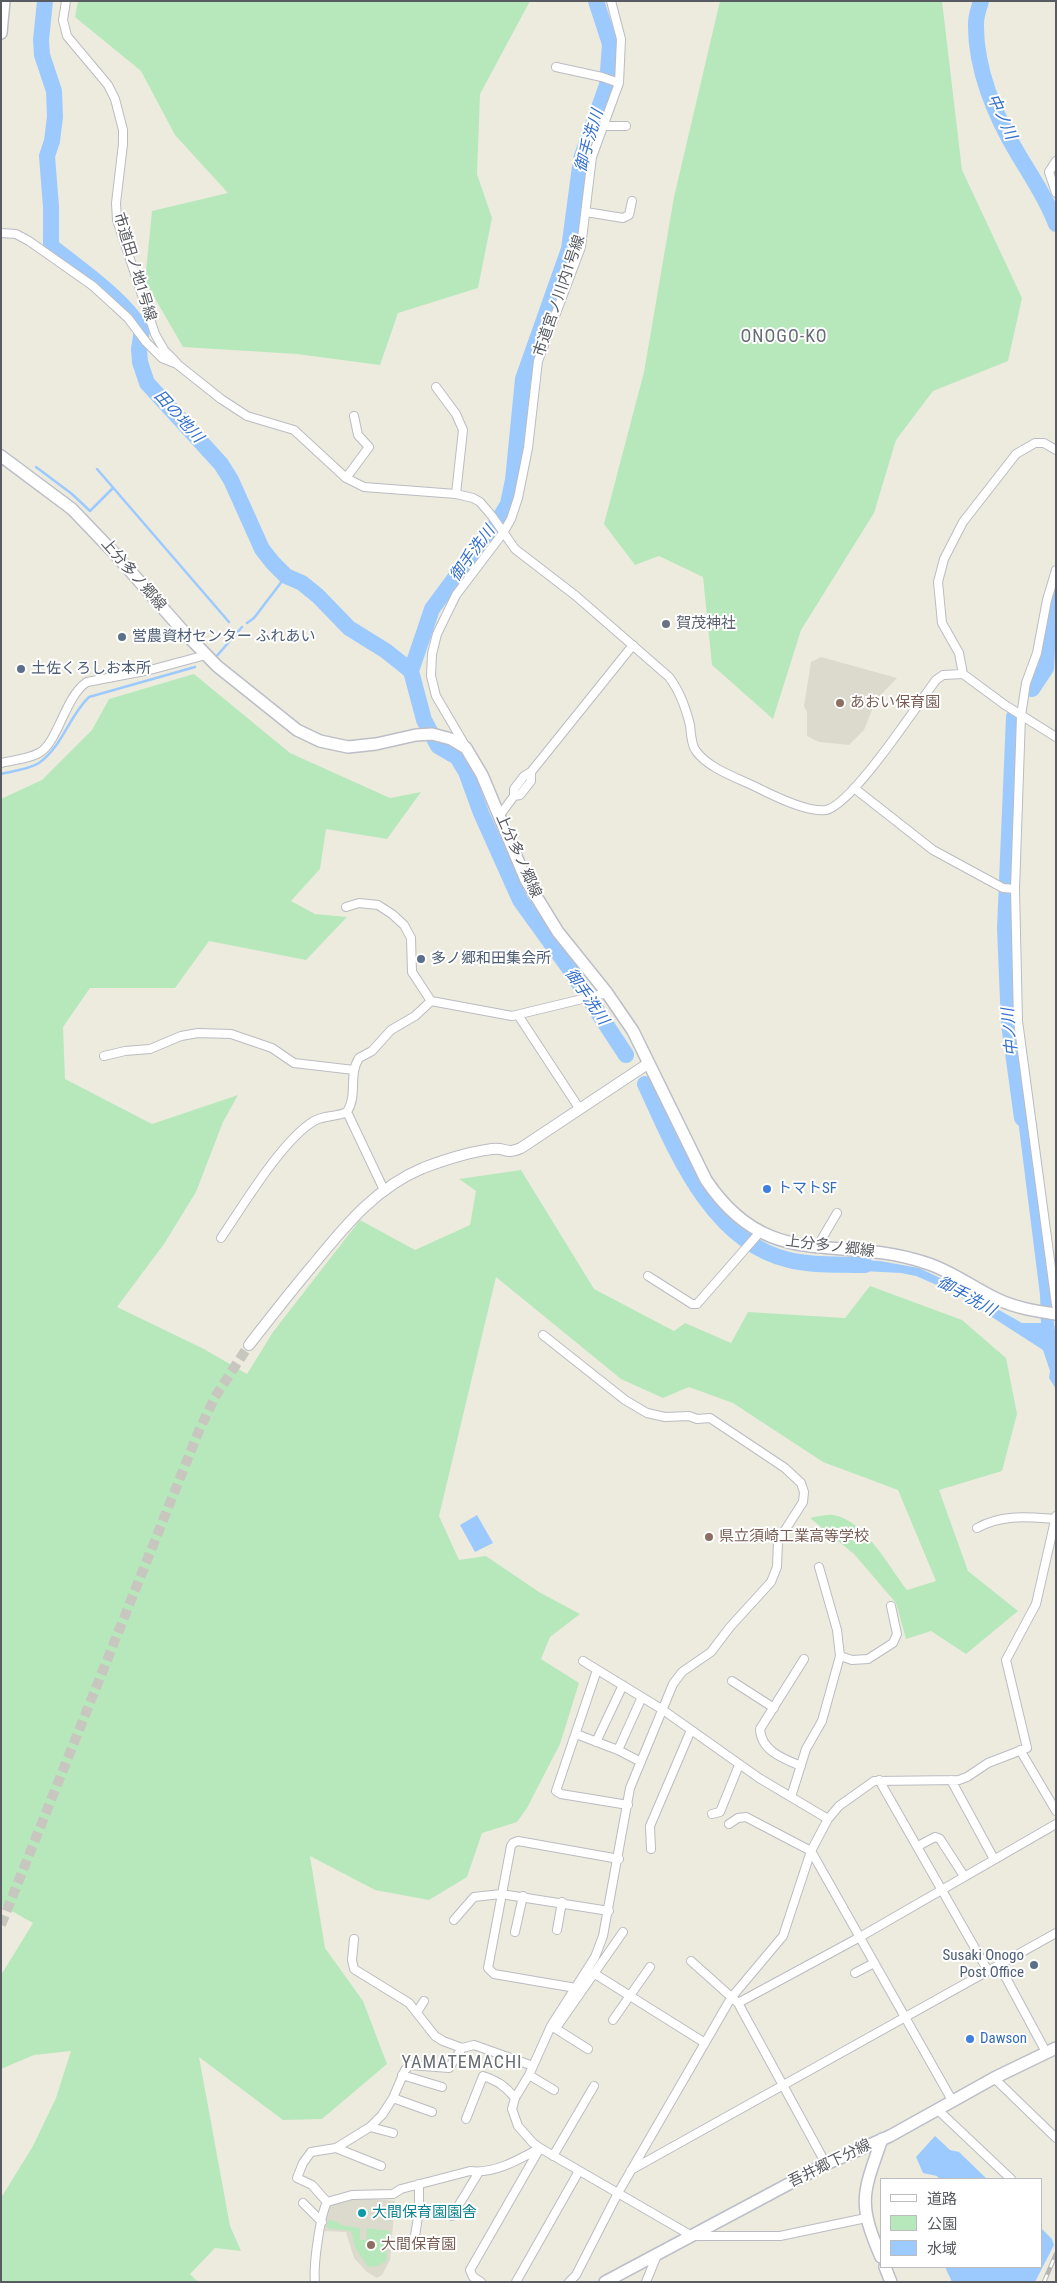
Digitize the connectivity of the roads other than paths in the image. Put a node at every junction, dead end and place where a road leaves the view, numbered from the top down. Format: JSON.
{"nodes":[{"id":1,"x":4,"y":1,"type":"edge"},
{"id":2,"x":66,"y":1,"type":"edge"},
{"id":3,"x":611,"y":1,"type":"edge"},
{"id":4,"x":1,"y":32,"type":"edge"},
{"id":5,"x":556,"y":67,"type":"dead end"},
{"id":6,"x":616,"y":82,"type":"junction"},
{"id":7,"x":603,"y":126,"type":"junction"},
{"id":8,"x":626,"y":126,"type":"dead end"},
{"id":9,"x":1056,"y":161,"type":"edge"},
{"id":10,"x":1056,"y":193,"type":"edge"},
{"id":11,"x":632,"y":201,"type":"dead end"},
{"id":12,"x":586,"y":212,"type":"junction"},
{"id":13,"x":1,"y":226,"type":"edge"},
{"id":14,"x":5,"y":233,"type":"edge"},
{"id":15,"x":177,"y":364,"type":"junction"},
{"id":16,"x":436,"y":387,"type":"dead end"},
{"id":17,"x":354,"y":416,"type":"dead end"},
{"id":18,"x":1056,"y":450,"type":"edge"},
{"id":19,"x":1,"y":456,"type":"edge"},
{"id":20,"x":346,"y":478,"type":"junction"},
{"id":21,"x":456,"y":494,"type":"junction"},
{"id":22,"x":501,"y":531,"type":"junction"},
{"id":23,"x":1056,"y":570,"type":"edge"},
{"id":24,"x":634,"y":644,"type":"junction"},
{"id":25,"x":206,"y":655,"type":"junction"},
{"id":26,"x":963,"y":674,"type":"junction"},
{"id":27,"x":1021,"y":716,"type":"junction"},
{"id":28,"x":1056,"y":737,"type":"edge"},
{"id":29,"x":466,"y":748,"type":"junction"},
{"id":30,"x":1,"y":763,"type":"edge"},
{"id":31,"x":854,"y":788,"type":"junction"},
{"id":32,"x":500,"y":814,"type":"junction"},
{"id":33,"x":1010,"y":888,"type":"junction"},
{"id":34,"x":346,"y":907,"type":"dead end"},
{"id":35,"x":602,"y":994,"type":"junction"},
{"id":36,"x":431,"y":1001,"type":"junction"},
{"id":37,"x":518,"y":1015,"type":"junction"},
{"id":38,"x":104,"y":1056,"type":"dead end"},
{"id":39,"x":649,"y":1063,"type":"junction"},
{"id":40,"x":354,"y":1070,"type":"junction"},
{"id":41,"x":579,"y":1108,"type":"junction"},
{"id":42,"x":347,"y":1112,"type":"junction"},
{"id":43,"x":384,"y":1190,"type":"junction"},
{"id":44,"x":837,"y":1213,"type":"dead end"},
{"id":45,"x":758,"y":1235,"type":"junction"},
{"id":46,"x":221,"y":1238,"type":"dead end"},
{"id":47,"x":817,"y":1247,"type":"junction"},
{"id":48,"x":648,"y":1276,"type":"dead end"},
{"id":49,"x":1054,"y":1311,"type":"edge"},
{"id":50,"x":543,"y":1335,"type":"dead end"},
{"id":51,"x":249,"y":1345,"type":"tunnel mouth"},
{"id":52,"x":1055,"y":1518,"type":"edge"},
{"id":53,"x":977,"y":1528,"type":"dead end"},
{"id":54,"x":819,"y":1567,"type":"dead end"},
{"id":55,"x":891,"y":1606,"type":"dead end"},
{"id":56,"x":840,"y":1656,"type":"junction"},
{"id":57,"x":804,"y":1659,"type":"dead end"},
{"id":58,"x":583,"y":1661,"type":"dead end"},
{"id":59,"x":597,"y":1670,"type":"junction"},
{"id":60,"x":732,"y":1681,"type":"dead end"},
{"id":61,"x":622,"y":1685,"type":"junction"},
{"id":62,"x":642,"y":1697,"type":"junction"},
{"id":63,"x":774,"y":1708,"type":"junction"},
{"id":64,"x":663,"y":1710,"type":"junction"},
{"id":65,"x":692,"y":1730,"type":"junction"},
{"id":66,"x":576,"y":1734,"type":"junction"},
{"id":67,"x":596,"y":1742,"type":"junction"},
{"id":68,"x":618,"y":1750,"type":"junction"},
{"id":69,"x":1020,"y":1750,"type":"junction"},
{"id":70,"x":641,"y":1762,"type":"junction"},
{"id":71,"x":739,"y":1765,"type":"junction"},
{"id":72,"x":801,"y":1766,"type":"junction"},
{"id":73,"x":879,"y":1780,"type":"junction"},
{"id":74,"x":951,"y":1780,"type":"junction"},
{"id":75,"x":791,"y":1797,"type":"junction"},
{"id":76,"x":628,"y":1805,"type":"junction"},
{"id":77,"x":1056,"y":1811,"type":"edge"},
{"id":78,"x":712,"y":1814,"type":"dead end"},
{"id":79,"x":828,"y":1819,"type":"junction"},
{"id":80,"x":730,"y":1824,"type":"dead end"},
{"id":81,"x":1056,"y":1824,"type":"edge"},
{"id":82,"x":918,"y":1846,"type":"junction"},
{"id":83,"x":651,"y":1849,"type":"dead end"},
{"id":84,"x":812,"y":1851,"type":"junction"},
{"id":85,"x":619,"y":1859,"type":"junction"},
{"id":86,"x":994,"y":1859,"type":"junction"},
{"id":87,"x":964,"y":1876,"type":"junction"},
{"id":88,"x":942,"y":1890,"type":"junction"},
{"id":89,"x":501,"y":1894,"type":"junction"},
{"id":90,"x":523,"y":1896,"type":"junction"},
{"id":91,"x":562,"y":1902,"type":"junction"},
{"id":92,"x":608,"y":1910,"type":"junction"},
{"id":93,"x":454,"y":1920,"type":"dead end"},
{"id":94,"x":557,"y":1930,"type":"dead end"},
{"id":95,"x":515,"y":1932,"type":"dead end"},
{"id":96,"x":623,"y":1932,"type":"dead end"},
{"id":97,"x":1056,"y":1933,"type":"edge"},
{"id":98,"x":860,"y":1937,"type":"junction"},
{"id":99,"x":354,"y":1939,"type":"dead end"},
{"id":100,"x":691,"y":1961,"type":"dead end"},
{"id":101,"x":874,"y":1963,"type":"junction"},
{"id":102,"x":999,"y":1965,"type":"junction"},
{"id":103,"x":650,"y":1967,"type":"dead end"},
{"id":104,"x":988,"y":1971,"type":"junction"},
{"id":105,"x":855,"y":1973,"type":"dead end"},
{"id":106,"x":595,"y":1974,"type":"junction"},
{"id":107,"x":576,"y":1988,"type":"junction"},
{"id":108,"x":628,"y":1996,"type":"junction"},
{"id":109,"x":735,"y":2000,"type":"junction"},
{"id":110,"x":424,"y":2001,"type":"dead end"},
{"id":111,"x":417,"y":2012,"type":"junction"},
{"id":112,"x":904,"y":2018,"type":"junction"},
{"id":113,"x":613,"y":2020,"type":"dead end"},
{"id":114,"x":554,"y":2027,"type":"junction"},
{"id":115,"x":705,"y":2043,"type":"junction"},
{"id":116,"x":462,"y":2048,"type":"junction"},
{"id":117,"x":588,"y":2049,"type":"dead end"},
{"id":118,"x":1051,"y":2050,"type":"edge"},
{"id":119,"x":533,"y":2066,"type":"junction"},
{"id":120,"x":529,"y":2074,"type":"junction"},
{"id":121,"x":402,"y":2075,"type":"junction"},
{"id":122,"x":994,"y":2078,"type":"junction"},
{"id":123,"x":782,"y":2085,"type":"junction"},
{"id":124,"x":594,"y":2086,"type":"dead end"},
{"id":125,"x":442,"y":2087,"type":"dead end"},
{"id":126,"x":554,"y":2090,"type":"dead end"},
{"id":127,"x":393,"y":2098,"type":"junction"},
{"id":128,"x":515,"y":2098,"type":"junction"},
{"id":129,"x":953,"y":2102,"type":"junction"},
{"id":130,"x":938,"y":2110,"type":"junction"},
{"id":131,"x":432,"y":2112,"type":"dead end"},
{"id":132,"x":466,"y":2118,"type":"dead end"},
{"id":133,"x":370,"y":2127,"type":"junction"},
{"id":134,"x":393,"y":2133,"type":"dead end"},
{"id":135,"x":1056,"y":2138,"type":"edge"},
{"id":136,"x":882,"y":2139,"type":"junction"},
{"id":137,"x":336,"y":2148,"type":"junction"},
{"id":138,"x":540,"y":2148,"type":"junction"},
{"id":139,"x":553,"y":2156,"type":"junction"},
{"id":140,"x":826,"y":2164,"type":"junction"},
{"id":141,"x":381,"y":2166,"type":"dead end"},
{"id":142,"x":631,"y":2170,"type":"junction"},
{"id":143,"x":579,"y":2171,"type":"junction"},
{"id":144,"x":480,"y":2172,"type":"junction"},
{"id":145,"x":1010,"y":2178,"type":"edge"},
{"id":146,"x":419,"y":2184,"type":"junction"},
{"id":147,"x":618,"y":2193,"type":"junction"},
{"id":148,"x":327,"y":2202,"type":"junction"},
{"id":149,"x":303,"y":2203,"type":"dead end"},
{"id":150,"x":452,"y":2216,"type":"dead end"},
{"id":151,"x":866,"y":2218,"type":"junction"},
{"id":152,"x":322,"y":2222,"type":"junction"},
{"id":153,"x":692,"y":2236,"type":"junction"},
{"id":154,"x":414,"y":2242,"type":"dead end"},
{"id":155,"x":880,"y":2254,"type":"edge"},
{"id":156,"x":656,"y":2255,"type":"junction"},
{"id":157,"x":885,"y":2268,"type":"edge"},
{"id":158,"x":315,"y":2282,"type":"edge"},
{"id":159,"x":481,"y":2282,"type":"edge"},
{"id":160,"x":516,"y":2282,"type":"edge"},
{"id":161,"x":569,"y":2282,"type":"edge"},
{"id":162,"x":605,"y":2282,"type":"edge"},
{"id":163,"x":646,"y":2282,"type":"edge"},
{"id":164,"x":892,"y":2282,"type":"edge"}],
"edges":[{"from":1,"to":4,"type":"main road"},
{"from":2,"to":15,"type":"street","name":"市道田ノ地1号線"},
{"from":3,"to":6,"type":"street","name":"市道宮ノ川内1号線"},
{"from":5,"to":6,"type":"street"},
{"from":6,"to":7,"type":"street","name":"市道宮ノ川内1号線"},
{"from":7,"to":8,"type":"street"},
{"from":7,"to":12,"type":"street","name":"市道宮ノ川内1号線"},
{"from":9,"to":10,"type":"street"},
{"from":11,"to":12,"type":"street"},
{"from":12,"to":22,"type":"street","name":"市道宮ノ川内1号線"},
{"from":13,"to":14,"type":"street"},
{"from":14,"to":15,"type":"street"},
{"from":15,"to":20,"type":"street"},
{"from":16,"to":21,"type":"street"},
{"from":17,"to":20,"type":"street"},
{"from":18,"to":26,"type":"street"},
{"from":19,"to":25,"type":"main road","name":"上分多ノ郷線"},
{"from":20,"to":21,"type":"street"},
{"from":21,"to":22,"type":"street"},
{"from":22,"to":24,"type":"street"},
{"from":22,"to":29,"type":"street","name":"市道宮ノ川内1号線"},
{"from":23,"to":27,"type":"street"},
{"from":24,"to":31,"type":"street"},
{"from":24,"to":32,"type":"street"},
{"from":25,"to":29,"type":"main road","name":"上分多ノ郷線"},
{"from":25,"to":30,"type":"street"},
{"from":26,"to":27,"type":"street"},
{"from":26,"to":31,"type":"street"},
{"from":27,"to":28,"type":"street"},
{"from":27,"to":33,"type":"street"},
{"from":29,"to":32,"type":"main road","name":"上分多ノ郷線"},
{"from":31,"to":33,"type":"street"},
{"from":32,"to":35,"type":"main road","name":"上分多ノ郷線"},
{"from":33,"to":49,"type":"street"},
{"from":34,"to":36,"type":"street"},
{"from":35,"to":37,"type":"street"},
{"from":35,"to":39,"type":"main road","name":"上分多ノ郷線"},
{"from":36,"to":37,"type":"street"},
{"from":36,"to":40,"type":"street"},
{"from":37,"to":41,"type":"street"},
{"from":38,"to":40,"type":"street"},
{"from":39,"to":41,"type":"street"},
{"from":39,"to":45,"type":"main road","name":"上分多ノ郷線"},
{"from":40,"to":42,"type":"street"},
{"from":41,"to":43,"type":"street"},
{"from":42,"to":43,"type":"street"},
{"from":42,"to":46,"type":"street"},
{"from":43,"to":51,"type":"street"},
{"from":44,"to":47,"type":"street"},
{"from":45,"to":47,"type":"main road","name":"上分多ノ郷線"},
{"from":45,"to":48,"type":"street"},
{"from":47,"to":49,"type":"main road","name":"上分多ノ郷線"},
{"from":50,"to":64,"type":"street"},
{"from":52,"to":53,"type":"street"},
{"from":52,"to":69,"type":"street"},
{"from":54,"to":56,"type":"street"},
{"from":55,"to":56,"type":"street"},
{"from":56,"to":72,"type":"street"},
{"from":57,"to":63,"type":"street"},
{"from":58,"to":59,"type":"street"},
{"from":59,"to":61,"type":"street"},
{"from":59,"to":66,"type":"street"},
{"from":60,"to":63,"type":"street"},
{"from":61,"to":62,"type":"street"},
{"from":61,"to":67,"type":"street"},
{"from":62,"to":64,"type":"street"},
{"from":62,"to":68,"type":"street"},
{"from":63,"to":72,"type":"street"},
{"from":64,"to":65,"type":"street"},
{"from":64,"to":70,"type":"street"},
{"from":65,"to":71,"type":"street"},
{"from":65,"to":83,"type":"street"},
{"from":66,"to":67,"type":"street"},
{"from":66,"to":76,"type":"street"},
{"from":67,"to":68,"type":"street"},
{"from":68,"to":70,"type":"street"},
{"from":69,"to":74,"type":"street"},
{"from":69,"to":77,"type":"street"},
{"from":70,"to":76,"type":"street"},
{"from":71,"to":75,"type":"street"},
{"from":71,"to":78,"type":"street"},
{"from":72,"to":75,"type":"street"},
{"from":73,"to":74,"type":"street"},
{"from":73,"to":79,"type":"street"},
{"from":73,"to":82,"type":"street"},
{"from":74,"to":86,"type":"street"},
{"from":75,"to":79,"type":"street"},
{"from":76,"to":85,"type":"street"},
{"from":79,"to":84,"type":"street"},
{"from":80,"to":84,"type":"street"},
{"from":81,"to":86,"type":"street"},
{"from":82,"to":87,"type":"street"},
{"from":82,"to":88,"type":"street"},
{"from":84,"to":98,"type":"street"},
{"from":84,"to":109,"type":"street"},
{"from":85,"to":89,"type":"street"},
{"from":85,"to":92,"type":"street"},
{"from":86,"to":87,"type":"street"},
{"from":87,"to":88,"type":"street"},
{"from":88,"to":98,"type":"street"},
{"from":88,"to":104,"type":"street"},
{"from":89,"to":90,"type":"street"},
{"from":89,"to":93,"type":"street"},
{"from":89,"to":107,"type":"street"},
{"from":90,"to":91,"type":"street"},
{"from":90,"to":95,"type":"street"},
{"from":91,"to":92,"type":"street"},
{"from":91,"to":94,"type":"street"},
{"from":92,"to":107,"type":"street"},
{"from":96,"to":106,"type":"street"},
{"from":97,"to":102,"type":"street"},
{"from":98,"to":101,"type":"street"},
{"from":98,"to":109,"type":"street"},
{"from":99,"to":111,"type":"street"},
{"from":100,"to":109,"type":"street"},
{"from":101,"to":105,"type":"street"},
{"from":101,"to":112,"type":"street"},
{"from":102,"to":104,"type":"street"},
{"from":102,"to":118,"type":"street"},
{"from":103,"to":108,"type":"street"},
{"from":104,"to":112,"type":"street"},
{"from":106,"to":108,"type":"street"},
{"from":106,"to":114,"type":"street"},
{"from":107,"to":114,"type":"street"},
{"from":108,"to":113,"type":"street"},
{"from":108,"to":115,"type":"street"},
{"from":109,"to":115,"type":"street"},
{"from":109,"to":123,"type":"street"},
{"from":110,"to":111,"type":"street"},
{"from":111,"to":116,"type":"street"},
{"from":112,"to":123,"type":"street"},
{"from":112,"to":129,"type":"street"},
{"from":114,"to":117,"type":"street"},
{"from":114,"to":119,"type":"street"},
{"from":115,"to":142,"type":"street"},
{"from":116,"to":119,"type":"street"},
{"from":116,"to":121,"type":"street"},
{"from":118,"to":122,"type":"main road","name":"吾井郷下分線"},
{"from":119,"to":120,"type":"street"},
{"from":120,"to":126,"type":"street"},
{"from":120,"to":128,"type":"street"},
{"from":121,"to":125,"type":"street"},
{"from":121,"to":127,"type":"street"},
{"from":122,"to":129,"type":"main road","name":"吾井郷下分線"},
{"from":122,"to":135,"type":"street"},
{"from":123,"to":140,"type":"street"},
{"from":123,"to":142,"type":"street"},
{"from":124,"to":139,"type":"street"},
{"from":127,"to":131,"type":"street"},
{"from":127,"to":133,"type":"street"},
{"from":128,"to":132,"type":"street"},
{"from":128,"to":138,"type":"street"},
{"from":129,"to":130,"type":"main road","name":"吾井郷下分線"},
{"from":130,"to":136,"type":"main road","name":"吾井郷下分線"},
{"from":130,"to":145,"type":"street"},
{"from":133,"to":134,"type":"street"},
{"from":133,"to":137,"type":"street"},
{"from":136,"to":140,"type":"main road","name":"吾井郷下分線"},
{"from":136,"to":151,"type":"main road"},
{"from":137,"to":141,"type":"street"},
{"from":137,"to":148,"type":"street"},
{"from":138,"to":139,"type":"street"},
{"from":138,"to":144,"type":"street"},
{"from":138,"to":159,"type":"street"},
{"from":139,"to":143,"type":"street"},
{"from":140,"to":153,"type":"main road","name":"吾井郷下分線"},
{"from":142,"to":147,"type":"street"},
{"from":143,"to":147,"type":"street"},
{"from":143,"to":160,"type":"street"},
{"from":144,"to":146,"type":"street"},
{"from":144,"to":150,"type":"street"},
{"from":146,"to":148,"type":"street"},
{"from":146,"to":154,"type":"street"},
{"from":147,"to":153,"type":"street"},
{"from":147,"to":161,"type":"street"},
{"from":148,"to":152,"type":"street"},
{"from":149,"to":152,"type":"street"},
{"from":151,"to":153,"type":"street"},
{"from":151,"to":155,"type":"main road"},
{"from":152,"to":158,"type":"street"},
{"from":153,"to":156,"type":"main road","name":"吾井郷下分線"},
{"from":156,"to":162,"type":"main road","name":"吾井郷下分線"},
{"from":156,"to":163,"type":"street"},
{"from":157,"to":164,"type":"main road"}]}
